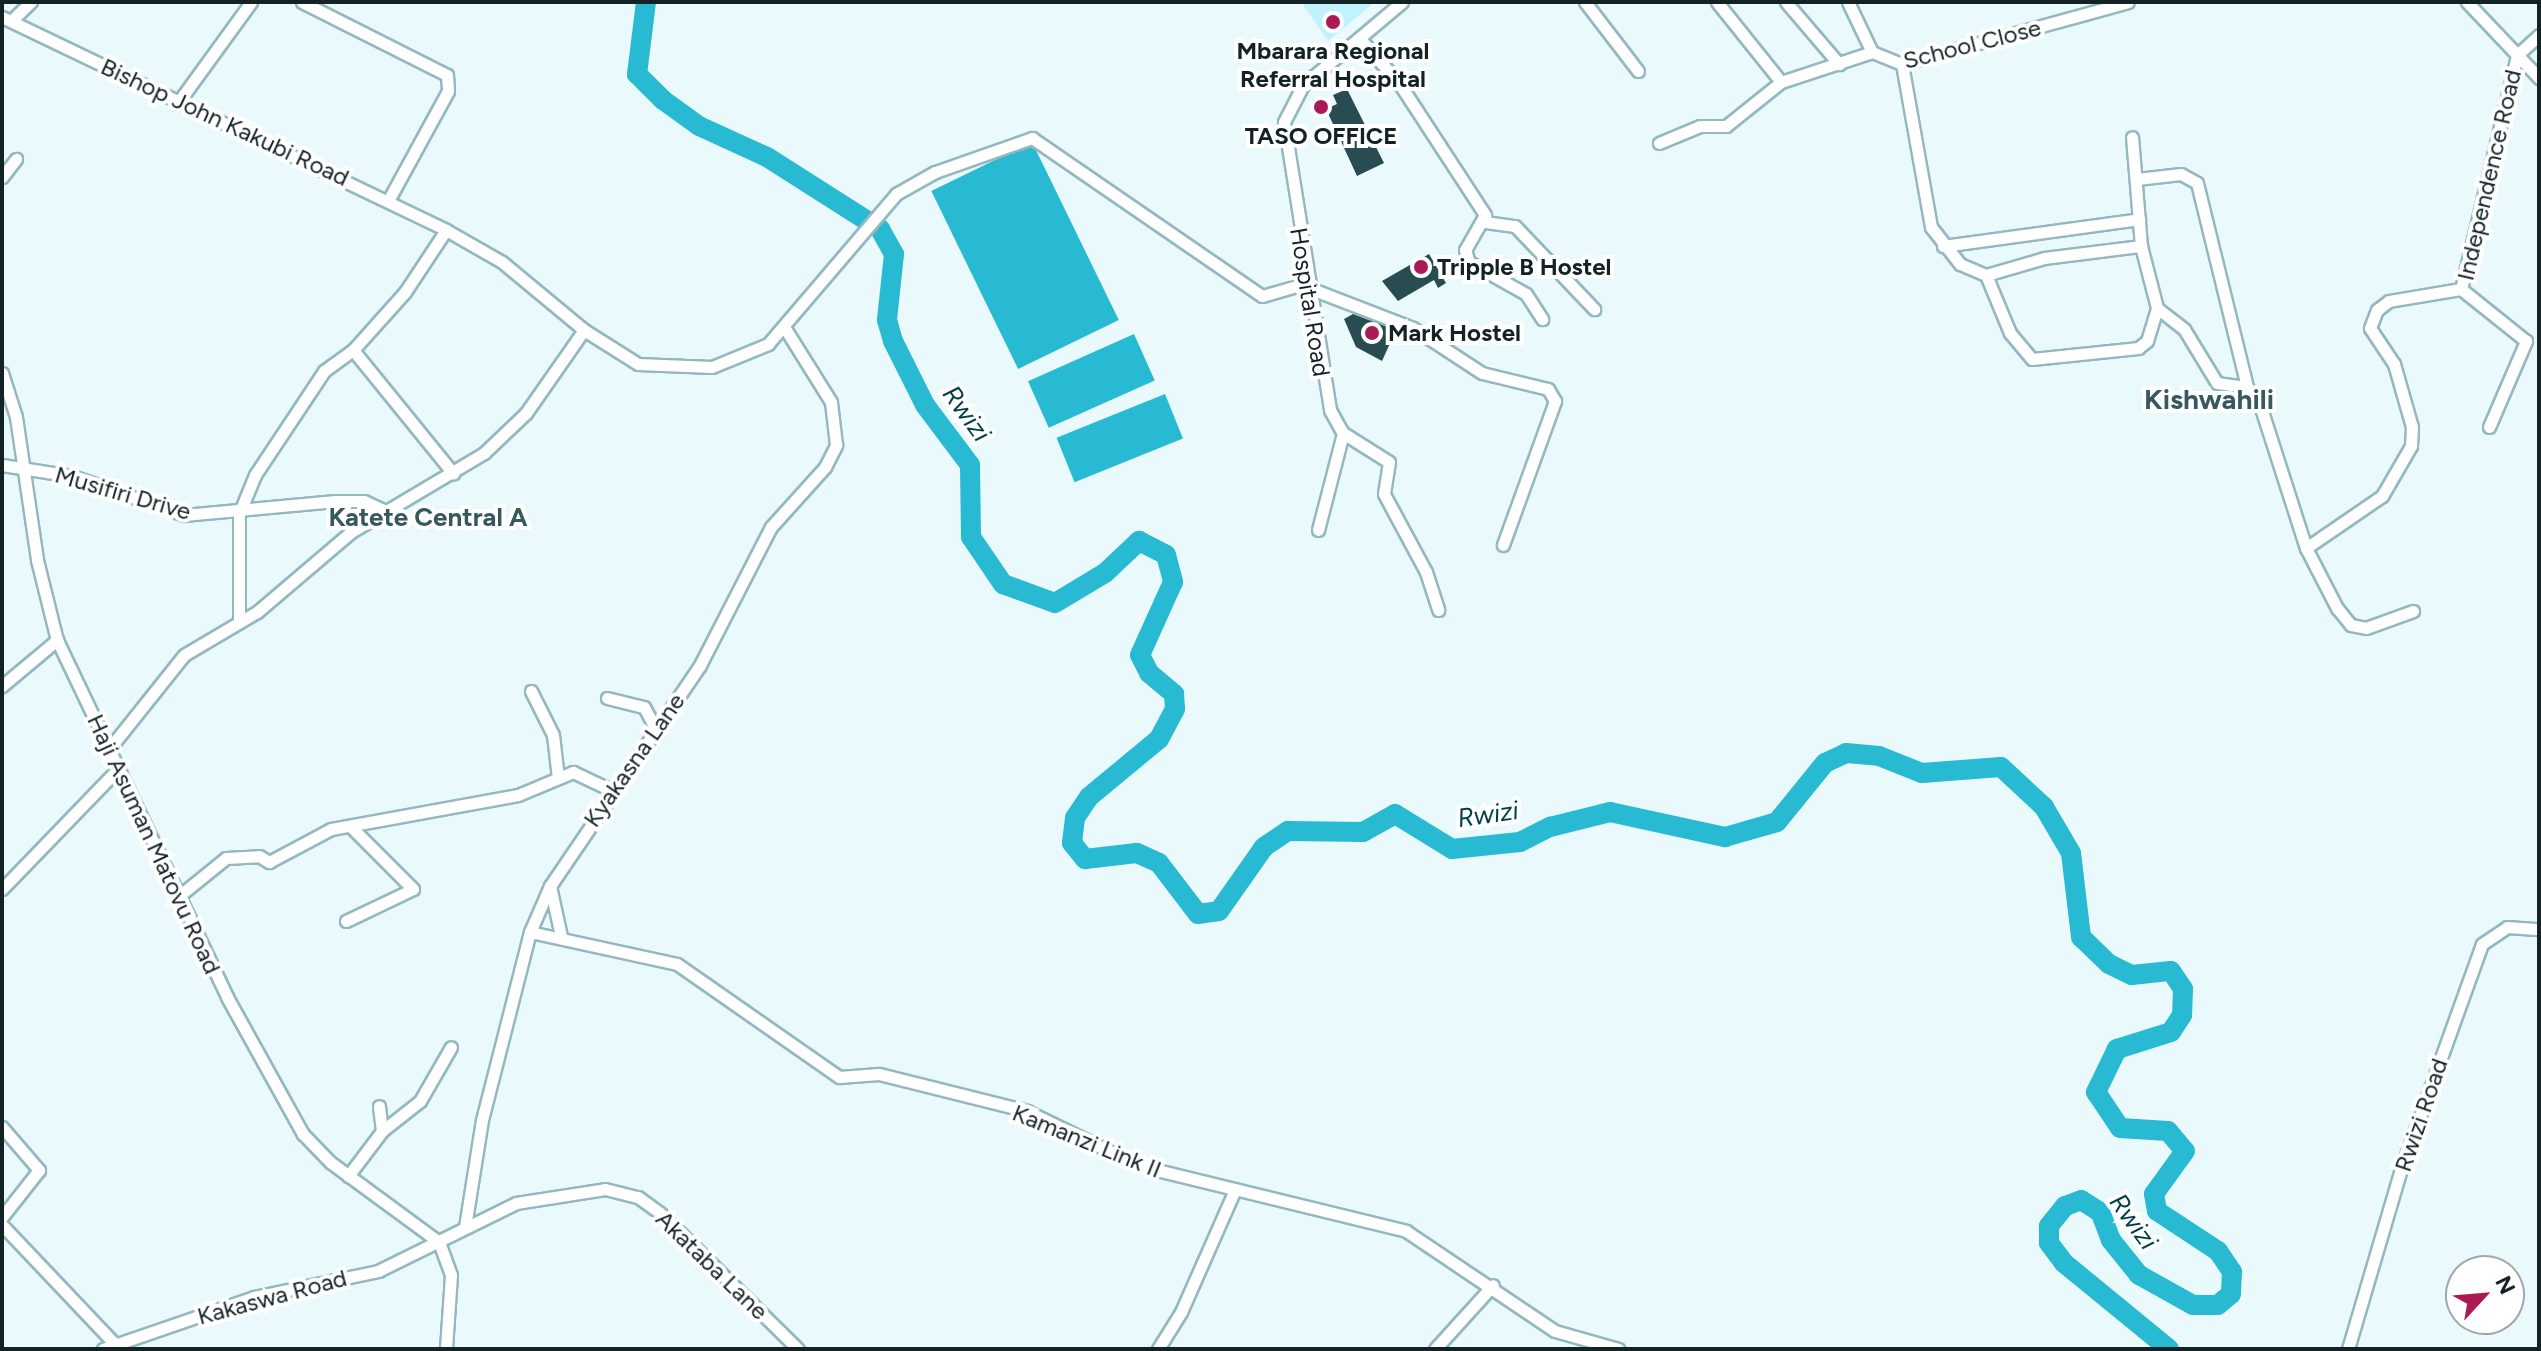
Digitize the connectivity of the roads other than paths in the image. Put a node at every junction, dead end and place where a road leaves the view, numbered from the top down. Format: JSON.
{"nodes":[{"id":1,"x":31,"y":2,"type":"edge"},
{"id":2,"x":251,"y":2,"type":"edge"},
{"id":3,"x":302,"y":2,"type":"edge"},
{"id":4,"x":1402,"y":2,"type":"edge"},
{"id":5,"x":1585,"y":2,"type":"edge"},
{"id":6,"x":1717,"y":2,"type":"edge"},
{"id":7,"x":1786,"y":2,"type":"edge"},
{"id":8,"x":1848,"y":2,"type":"edge"},
{"id":9,"x":2128,"y":2,"type":"edge"},
{"id":10,"x":2467,"y":2,"type":"edge"},
{"id":11,"x":6,"y":19,"type":"edge"},
{"id":12,"x":2539,"y":35,"type":"edge"},
{"id":13,"x":1360,"y":39,"type":"junction"},
{"id":14,"x":1872,"y":52,"type":"junction"},
{"id":15,"x":2517,"y":55,"type":"junction"},
{"id":16,"x":1839,"y":64,"type":"junction"},
{"id":17,"x":1902,"y":64,"type":"junction"},
{"id":18,"x":1638,"y":71,"type":"dead end"},
{"id":19,"x":2539,"y":78,"type":"edge"},
{"id":20,"x":1781,"y":82,"type":"junction"},
{"id":21,"x":177,"y":104,"type":"junction"},
{"id":22,"x":2132,"y":137,"type":"dead end"},
{"id":23,"x":1659,"y":143,"type":"dead end"},
{"id":24,"x":16,"y":159,"type":"dead end"},
{"id":25,"x":2,"y":177,"type":"edge"},
{"id":26,"x":2137,"y":179,"type":"junction"},
{"id":27,"x":389,"y":199,"type":"junction"},
{"id":28,"x":2139,"y":219,"type":"junction"},
{"id":29,"x":1485,"y":222,"type":"junction"},
{"id":30,"x":446,"y":230,"type":"junction"},
{"id":31,"x":1943,"y":246,"type":"junction"},
{"id":32,"x":2141,"y":246,"type":"junction"},
{"id":33,"x":1986,"y":275,"type":"junction"},
{"id":34,"x":1308,"y":286,"type":"junction"},
{"id":35,"x":2461,"y":289,"type":"junction"},
{"id":36,"x":2157,"y":308,"type":"junction"},
{"id":37,"x":1594,"y":309,"type":"dead end"},
{"id":38,"x":1542,"y":319,"type":"dead end"},
{"id":39,"x":584,"y":330,"type":"junction"},
{"id":40,"x":786,"y":330,"type":"junction"},
{"id":41,"x":353,"y":350,"type":"junction"},
{"id":42,"x":2,"y":373,"type":"edge"},
{"id":43,"x":2247,"y":387,"type":"junction"},
{"id":44,"x":2489,"y":427,"type":"dead end"},
{"id":45,"x":1343,"y":433,"type":"junction"},
{"id":46,"x":2,"y":465,"type":"edge"},
{"id":47,"x":26,"y":469,"type":"junction"},
{"id":48,"x":453,"y":473,"type":"junction"},
{"id":49,"x":385,"y":511,"type":"junction"},
{"id":50,"x":239,"y":514,"type":"junction"},
{"id":51,"x":1318,"y":530,"type":"dead end"},
{"id":52,"x":1503,"y":545,"type":"dead end"},
{"id":53,"x":2306,"y":548,"type":"junction"},
{"id":54,"x":1438,"y":610,"type":"dead end"},
{"id":55,"x":2413,"y":611,"type":"dead end"},
{"id":56,"x":239,"y":620,"type":"junction"},
{"id":57,"x":57,"y":640,"type":"junction"},
{"id":58,"x":2,"y":686,"type":"edge"},
{"id":59,"x":531,"y":691,"type":"dead end"},
{"id":60,"x":607,"y":698,"type":"dead end"},
{"id":61,"x":655,"y":728,"type":"junction"},
{"id":62,"x":109,"y":749,"type":"junction"},
{"id":63,"x":118,"y":769,"type":"junction"},
{"id":64,"x":558,"y":778,"type":"junction"},
{"id":65,"x":611,"y":790,"type":"junction"},
{"id":66,"x":352,"y":828,"type":"junction"},
{"id":67,"x":550,"y":886,"type":"junction"},
{"id":68,"x":2,"y":889,"type":"edge"},
{"id":69,"x":179,"y":896,"type":"junction"},
{"id":70,"x":346,"y":921,"type":"dead end"},
{"id":71,"x":2539,"y":929,"type":"edge"},
{"id":72,"x":530,"y":932,"type":"junction"},
{"id":73,"x":561,"y":936,"type":"junction"},
{"id":74,"x":451,"y":1047,"type":"dead end"},
{"id":75,"x":379,"y":1106,"type":"dead end"},
{"id":76,"x":2,"y":1127,"type":"edge"},
{"id":77,"x":382,"y":1131,"type":"junction"},
{"id":78,"x":348,"y":1176,"type":"junction"},
{"id":79,"x":1234,"y":1192,"type":"junction"},
{"id":80,"x":2,"y":1217,"type":"edge"},
{"id":81,"x":2,"y":1225,"type":"edge"},
{"id":82,"x":465,"y":1227,"type":"junction"},
{"id":83,"x":439,"y":1242,"type":"junction"},
{"id":84,"x":1493,"y":1285,"type":"junction"},
{"id":85,"x":116,"y":1345,"type":"junction"},
{"id":86,"x":130,"y":1345,"type":"edge"},
{"id":87,"x":103,"y":1349,"type":"edge"},
{"id":88,"x":446,"y":1349,"type":"edge"},
{"id":89,"x":798,"y":1349,"type":"edge"},
{"id":90,"x":1158,"y":1349,"type":"edge"},
{"id":91,"x":1435,"y":1349,"type":"edge"},
{"id":92,"x":1618,"y":1349,"type":"edge"},
{"id":93,"x":2348,"y":1349,"type":"edge"}],
"edges":[{"from":1,"to":11,"type":"street"},
{"from":2,"to":21,"type":"street"},
{"from":3,"to":27,"type":"street"},
{"from":4,"to":13,"type":"street","name":"Hospital Road"},
{"from":5,"to":18,"type":"street"},
{"from":6,"to":20,"type":"street"},
{"from":7,"to":16,"type":"street"},
{"from":8,"to":14,"type":"street","name":"School Close"},
{"from":9,"to":17,"type":"street","name":"School Close"},
{"from":10,"to":15,"type":"street"},
{"from":11,"to":21,"type":"street","name":"Bishop John Kakubi Road"},
{"from":12,"to":15,"type":"street","name":"Independence Road"},
{"from":13,"to":29,"type":"street"},
{"from":13,"to":34,"type":"street","name":"Hospital Road"},
{"from":14,"to":16,"type":"street"},
{"from":14,"to":17,"type":"street","name":"School Close"},
{"from":15,"to":19,"type":"street"},
{"from":15,"to":35,"type":"street","name":"Independence Road"},
{"from":16,"to":20,"type":"street"},
{"from":17,"to":31,"type":"street"},
{"from":20,"to":23,"type":"street"},
{"from":21,"to":27,"type":"street","name":"Bishop John Kakubi Road"},
{"from":22,"to":26,"type":"street"},
{"from":24,"to":25,"type":"street"},
{"from":26,"to":28,"type":"street"},
{"from":26,"to":43,"type":"street"},
{"from":27,"to":30,"type":"street","name":"Bishop John Kakubi Road"},
{"from":28,"to":31,"type":"street"},
{"from":28,"to":32,"type":"street"},
{"from":29,"to":37,"type":"street"},
{"from":29,"to":38,"type":"street"},
{"from":30,"to":39,"type":"street","name":"Bishop John Kakubi Road"},
{"from":30,"to":41,"type":"street"},
{"from":31,"to":33,"type":"street"},
{"from":32,"to":33,"type":"street"},
{"from":32,"to":36,"type":"street"},
{"from":33,"to":36,"type":"street"},
{"from":34,"to":40,"type":"street"},
{"from":34,"to":45,"type":"street","name":"Hospital Road"},
{"from":34,"to":52,"type":"street"},
{"from":35,"to":44,"type":"street","name":"Independence Road"},
{"from":35,"to":53,"type":"street"},
{"from":36,"to":43,"type":"street"},
{"from":39,"to":40,"type":"street","name":"Bishop John Kakubi Road"},
{"from":39,"to":48,"type":"street"},
{"from":40,"to":61,"type":"street","name":"Kyakasna Lane"},
{"from":41,"to":48,"type":"street"},
{"from":41,"to":50,"type":"street"},
{"from":42,"to":47,"type":"street","name":"Haji Asuman Matovu Road"},
{"from":43,"to":53,"type":"street"},
{"from":45,"to":51,"type":"street"},
{"from":45,"to":54,"type":"street"},
{"from":46,"to":47,"type":"street","name":"Musifiri Drive"},
{"from":47,"to":50,"type":"street","name":"Musifiri Drive"},
{"from":47,"to":57,"type":"street","name":"Haji Asuman Matovu Road"},
{"from":48,"to":49,"type":"street"},
{"from":49,"to":50,"type":"street","name":"Musifiri Drive"},
{"from":49,"to":56,"type":"street"},
{"from":50,"to":56,"type":"street"},
{"from":53,"to":55,"type":"street"},
{"from":56,"to":62,"type":"street"},
{"from":57,"to":58,"type":"street"},
{"from":57,"to":62,"type":"street","name":"Haji Asuman Matovu Road"},
{"from":59,"to":64,"type":"street"},
{"from":60,"to":61,"type":"street"},
{"from":61,"to":65,"type":"street","name":"Kyakasna Lane"},
{"from":62,"to":63,"type":"street","name":"Haji Asuman Matovu Road"},
{"from":63,"to":68,"type":"street"},
{"from":63,"to":69,"type":"street","name":"Haji Asuman Matovu Road"},
{"from":64,"to":65,"type":"street"},
{"from":64,"to":66,"type":"street"},
{"from":65,"to":67,"type":"street","name":"Kyakasna Lane"},
{"from":66,"to":69,"type":"street"},
{"from":66,"to":70,"type":"street"},
{"from":67,"to":72,"type":"street","name":"Kyakasna Lane"},
{"from":67,"to":73,"type":"street"},
{"from":69,"to":78,"type":"street","name":"Haji Asuman Matovu Road"},
{"from":71,"to":93,"type":"street","name":"Rwizi Road"},
{"from":72,"to":73,"type":"street","name":"Kamanzi Link II"},
{"from":72,"to":82,"type":"street","name":"Kyakasna Lane"},
{"from":73,"to":79,"type":"street","name":"Kamanzi Link II"},
{"from":74,"to":77,"type":"street"},
{"from":75,"to":77,"type":"street"},
{"from":76,"to":80,"type":"street"},
{"from":77,"to":78,"type":"street"},
{"from":78,"to":83,"type":"street","name":"Haji Asuman Matovu Road"},
{"from":79,"to":84,"type":"street","name":"Kamanzi Link II"},
{"from":79,"to":90,"type":"street"},
{"from":81,"to":85,"type":"street"},
{"from":82,"to":83,"type":"street","name":"Akataba Lane"},
{"from":82,"to":89,"type":"street","name":"Akataba Lane"},
{"from":83,"to":86,"type":"street","name":"Kakaswa Road"},
{"from":83,"to":88,"type":"street"},
{"from":84,"to":91,"type":"street"},
{"from":84,"to":92,"type":"street","name":"Kamanzi Link II"},
{"from":85,"to":86,"type":"street","name":"Kakaswa Road"},
{"from":85,"to":87,"type":"street","name":"Kakaswa Road"}]}
